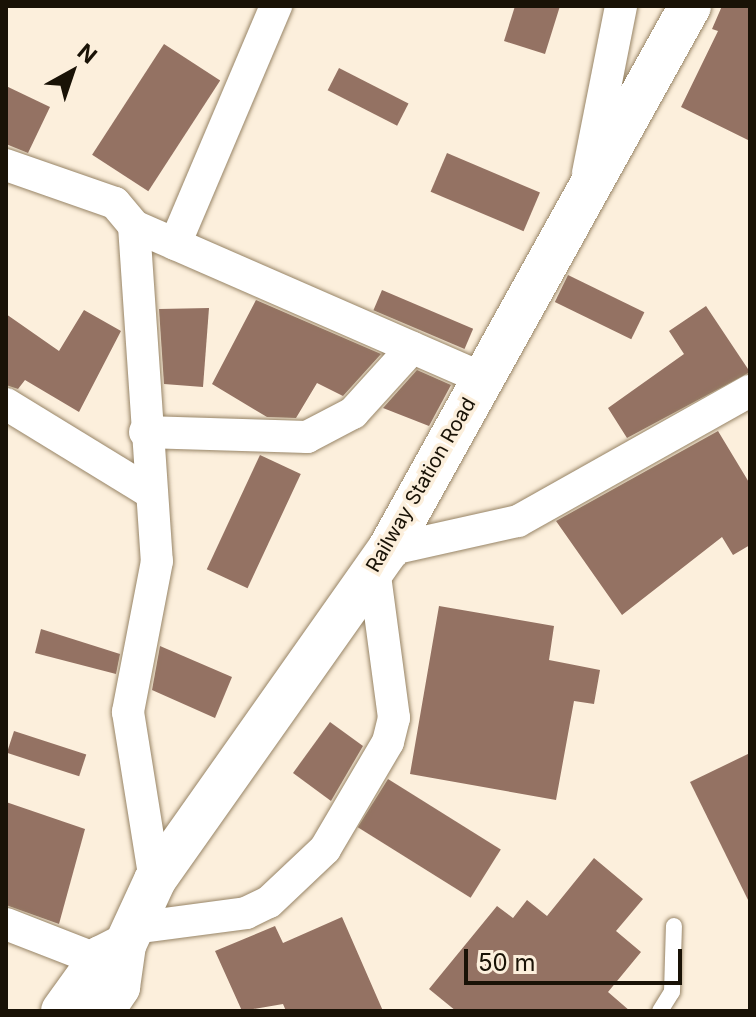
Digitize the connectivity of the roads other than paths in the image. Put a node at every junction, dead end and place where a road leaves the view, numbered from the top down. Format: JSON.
{"nodes":[{"id":1,"x":276,"y":6,"type":"edge"},
{"id":2,"x":621,"y":6,"type":"edge"},
{"id":3,"x":690,"y":6,"type":"edge"},
{"id":4,"x":6,"y":165,"type":"edge"},
{"id":5,"x":584,"y":192,"type":"junction"},
{"id":6,"x":134,"y":226,"type":"junction"},
{"id":7,"x":175,"y":244,"type":"junction"},
{"id":8,"x":412,"y":348,"type":"junction"},
{"id":9,"x":482,"y":378,"type":"junction"},
{"id":10,"x":750,"y":391,"type":"edge"},
{"id":11,"x":6,"y":404,"type":"edge"},
{"id":12,"x":145,"y":432,"type":"junction"},
{"id":13,"x":151,"y":493,"type":"junction"},
{"id":14,"x":381,"y":560,"type":"junction"},
{"id":15,"x":155,"y":880,"type":"junction"},
{"id":16,"x":6,"y":924,"type":"edge"},
{"id":17,"x":674,"y":926,"type":"dead end"},
{"id":18,"x":120,"y":950,"type":"junction"},
{"id":19,"x":62,"y":1011,"type":"edge"},
{"id":20,"x":103,"y":1011,"type":"edge"},
{"id":21,"x":660,"y":1011,"type":"edge"}],
"edges":[{"from":1,"to":7,"type":"street"},
{"from":2,"to":5,"type":"street"},
{"from":3,"to":5,"type":"street","name":"Railway Station Road"},
{"from":4,"to":6,"type":"street"},
{"from":5,"to":9,"type":"street","name":"Railway Station Road"},
{"from":6,"to":7,"type":"street"},
{"from":6,"to":12,"type":"street"},
{"from":7,"to":8,"type":"street"},
{"from":8,"to":9,"type":"street"},
{"from":8,"to":12,"type":"street"},
{"from":9,"to":14,"type":"street","name":"Railway Station Road"},
{"from":10,"to":14,"type":"street"},
{"from":11,"to":13,"type":"street"},
{"from":12,"to":13,"type":"street"},
{"from":13,"to":15,"type":"street"},
{"from":14,"to":15,"type":"street","name":"Railway Station Road"},
{"from":14,"to":18,"type":"street"},
{"from":15,"to":18,"type":"street","name":"Railway Station Road"},
{"from":16,"to":18,"type":"street"},
{"from":17,"to":21,"type":"lane"},
{"from":18,"to":19,"type":"street","name":"Railway Station Road"},
{"from":18,"to":20,"type":"street","name":"Railway Station Road"}]}
